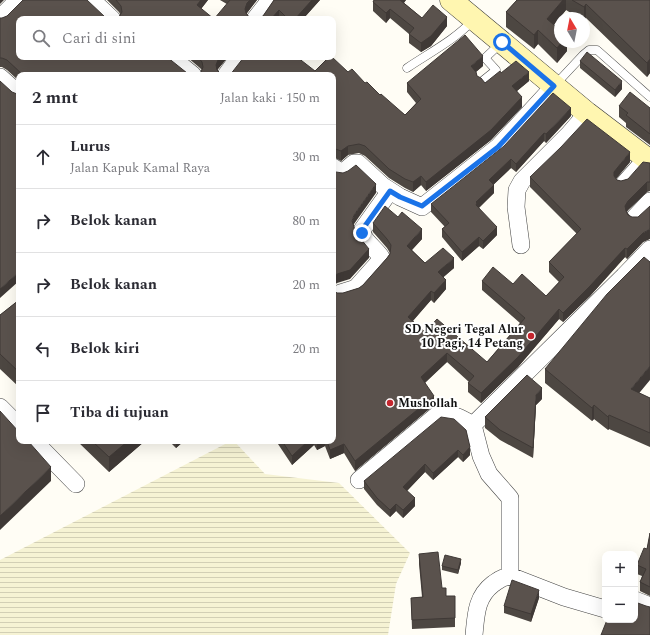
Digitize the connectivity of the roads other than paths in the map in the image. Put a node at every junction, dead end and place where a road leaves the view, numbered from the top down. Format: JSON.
{"nodes":[{"id":1,"x":18,"y":0,"type":"edge"},
{"id":2,"x":92,"y":0,"type":"edge"},
{"id":3,"x":270,"y":0,"type":"edge"},
{"id":4,"x":464,"y":9,"type":"edge"},
{"id":5,"x":109,"y":16,"type":"edge"},
{"id":6,"x":257,"y":16,"type":"edge"},
{"id":7,"x":0,"y":18,"type":"edge"},
{"id":8,"x":502,"y":42,"type":"junction"},
{"id":9,"x":175,"y":60,"type":"edge"},
{"id":10,"x":237,"y":60,"type":"edge"},
{"id":11,"x":407,"y":68,"type":"dead end"},
{"id":12,"x":189,"y":72,"type":"edge"},
{"id":13,"x":228,"y":72,"type":"edge"},
{"id":14,"x":0,"y":77,"type":"edge"},
{"id":15,"x":481,"y":82,"type":"edge"},
{"id":16,"x":554,"y":86,"type":"junction"},
{"id":17,"x":16,"y":91,"type":"edge"},
{"id":18,"x":650,"y":97,"type":"edge"},
{"id":19,"x":587,"y":113,"type":"junction"},
{"id":20,"x":648,"y":159,"type":"edge"},
{"id":21,"x":336,"y":169,"type":"edge"},
{"id":22,"x":622,"y":183,"type":"edge"},
{"id":23,"x":390,"y":191,"type":"junction"},
{"id":24,"x":650,"y":201,"type":"edge"},
{"id":25,"x":635,"y":217,"type":"edge"},
{"id":26,"x":520,"y":245,"type":"dead end"},
{"id":27,"x":650,"y":249,"type":"edge"},
{"id":28,"x":336,"y":294,"type":"edge"},
{"id":29,"x":0,"y":407,"type":"edge"},
{"id":30,"x":16,"y":423,"type":"edge"},
{"id":31,"x":473,"y":425,"type":"junction"},
{"id":32,"x":37,"y":444,"type":"edge"},
{"id":33,"x":359,"y":480,"type":"dead end"},
{"id":34,"x":76,"y":484,"type":"dead end"},
{"id":35,"x":510,"y":576,"type":"junction"},
{"id":36,"x":638,"y":601,"type":"edge"},
{"id":37,"x":650,"y":606,"type":"edge"},
{"id":38,"x":602,"y":608,"type":"edge"},
{"id":39,"x":474,"y":635,"type":"edge"}],
"edges":[{"from":1,"to":7,"type":"street"},
{"from":2,"to":5,"type":"street"},
{"from":3,"to":6,"type":"street"},
{"from":4,"to":8,"type":"main road"},
{"from":4,"to":11,"type":"lane"},
{"from":8,"to":15,"type":"lane"},
{"from":8,"to":16,"type":"main road"},
{"from":9,"to":12,"type":"street"},
{"from":10,"to":13,"type":"street"},
{"from":14,"to":17,"type":"street"},
{"from":16,"to":18,"type":"lane"},
{"from":16,"to":19,"type":"main road"},
{"from":16,"to":23,"type":"street"},
{"from":19,"to":20,"type":"main road"},
{"from":19,"to":26,"type":"street"},
{"from":20,"to":22,"type":"street"},
{"from":21,"to":23,"type":"street"},
{"from":23,"to":28,"type":"street"},
{"from":24,"to":25,"type":"street"},
{"from":27,"to":31,"type":"street"},
{"from":29,"to":30,"type":"street"},
{"from":31,"to":33,"type":"street"},
{"from":31,"to":35,"type":"street"},
{"from":32,"to":34,"type":"street"},
{"from":35,"to":38,"type":"street"},
{"from":35,"to":39,"type":"street"},
{"from":36,"to":37,"type":"street"}]}
